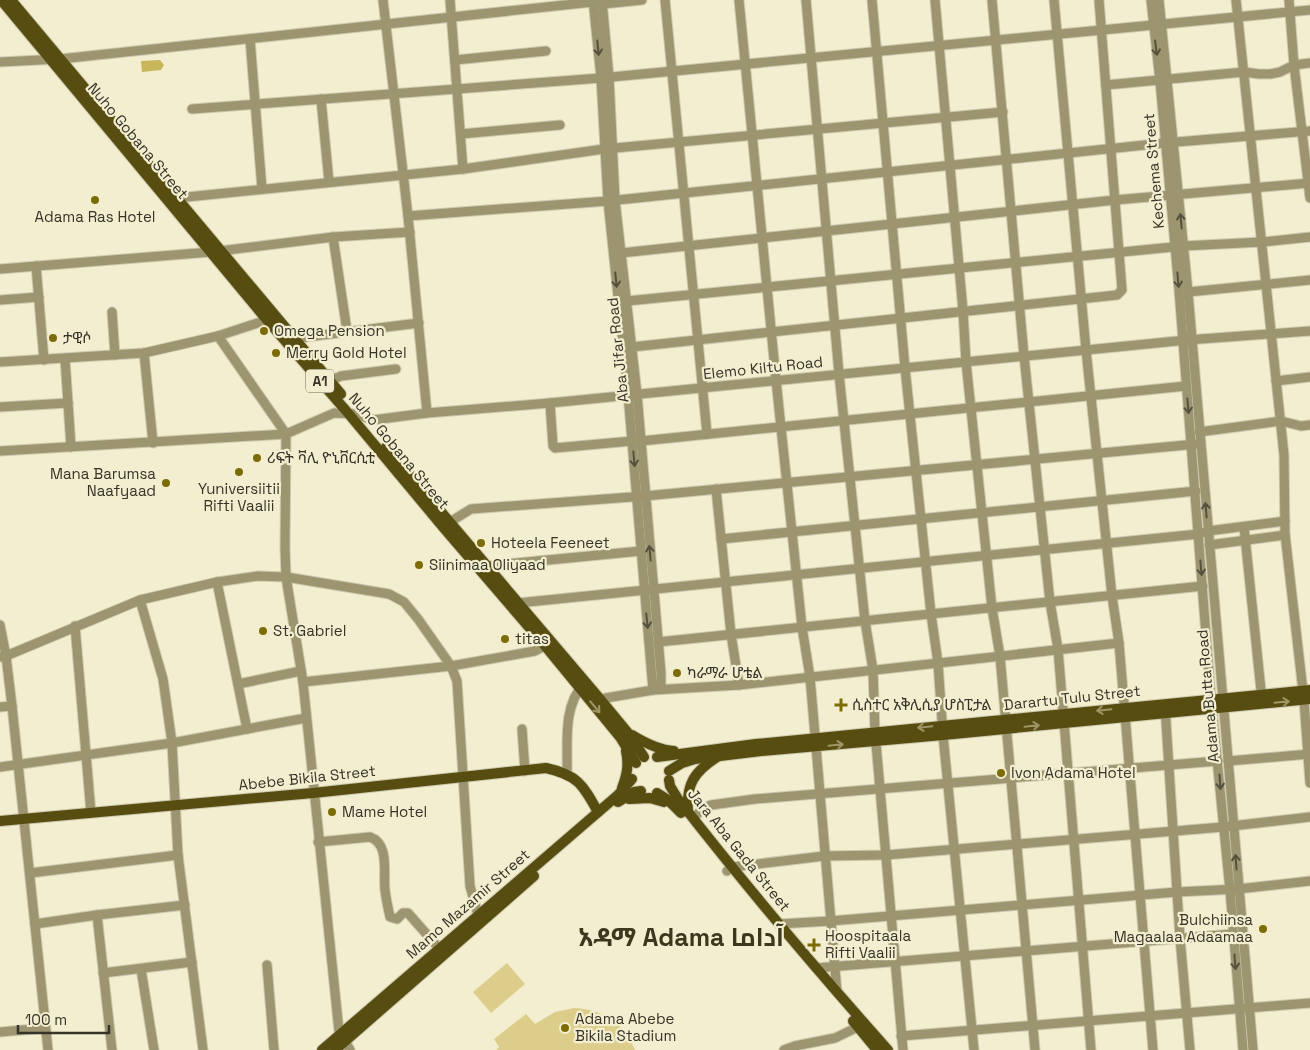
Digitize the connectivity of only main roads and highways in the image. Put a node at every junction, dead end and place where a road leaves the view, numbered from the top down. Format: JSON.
{"nodes":[{"id":1,"x":1,"y":0,"type":"edge"},
{"id":2,"x":11,"y":0,"type":"edge"},
{"id":3,"x":55,"y":59,"type":"junction"},
{"id":4,"x":216,"y":251,"type":"junction"},
{"id":5,"x":289,"y":340,"type":"junction"},
{"id":6,"x":353,"y":414,"type":"junction"},
{"id":7,"x":446,"y":524,"type":"junction"},
{"id":8,"x":549,"y":644,"type":"junction"},
{"id":9,"x":582,"y":685,"type":"junction"},
{"id":10,"x":1306,"y":695,"type":"edge"},
{"id":11,"x":628,"y":733,"type":"junction"},
{"id":12,"x":623,"y":743,"type":"junction"},
{"id":13,"x":815,"y":743,"type":"junction"},
{"id":14,"x":705,"y":751,"type":"junction"},
{"id":15,"x":718,"y":756,"type":"junction"},
{"id":16,"x":657,"y":757,"type":"junction"},
{"id":17,"x":640,"y":760,"type":"junction"},
{"id":18,"x":669,"y":776,"type":"junction"},
{"id":19,"x":632,"y":779,"type":"junction"},
{"id":20,"x":641,"y":791,"type":"junction"},
{"id":21,"x":657,"y":793,"type":"junction"},
{"id":22,"x":619,"y":798,"type":"junction"},
{"id":23,"x":676,"y":806,"type":"junction"},
{"id":24,"x":691,"y":815,"type":"junction"},
{"id":25,"x":594,"y":818,"type":"junction"},
{"id":26,"x":0,"y":821,"type":"edge"},
{"id":27,"x":730,"y":869,"type":"junction"},
{"id":28,"x":861,"y":1025,"type":"junction"},
{"id":29,"x":342,"y":1044,"type":"edge"},
{"id":30,"x":322,"y":1050,"type":"edge"},
{"id":31,"x":877,"y":1050,"type":"edge"},
{"id":32,"x":888,"y":1050,"type":"edge"}],
"edges":[{"from":1,"to":3,"type":"main road","name":"Nuho Gobana Street","number":"A1"},
{"from":2,"to":3,"type":"main road","name":"Nuho Gobana Street","number":"A1"},
{"from":3,"to":4,"type":"main road","name":"Nuho Gobana Street","number":"A1"},
{"from":3,"to":4,"type":"main road","name":"Nuho Gobana Street","number":"A1"},
{"from":4,"to":5,"type":"main road","name":"Nuho Gobana Street","number":"A1"},
{"from":4,"to":5,"type":"main road","name":"Nuho Gobana Street","number":"A1"},
{"from":5,"to":6,"type":"main road","name":"Nuho Gobana Street","number":"A1"},
{"from":5,"to":6,"type":"main road","name":"Nuho Gobana Street","number":"A1"},
{"from":6,"to":7,"type":"main road","name":"Nuho Gobana Street","number":"A1"},
{"from":7,"to":8,"type":"main road","name":"Nuho Gobana Street","number":"A1"},
{"from":7,"to":8,"type":"main road","name":"Nuho Gobana Street","number":"A1"},
{"from":8,"to":9,"type":"main road","name":"Nuho Gobana Street","number":"A1"},
{"from":9,"to":11,"type":"main road","name":"Nuho Gobana Street","number":"A1"},
{"from":9,"to":12,"type":"main road","name":"Nuho Gobana Street","number":"A1","one_way":true},
{"from":10,"to":13,"type":"main road","name":"Darartu Tulu Street"},
{"from":11,"to":14,"type":"main road"},
{"from":11,"to":17,"type":"main road","name":"Nuho Gobana Street","number":"A1"},
{"from":12,"to":17,"type":"main road","name":"Nuho Gobana Street","number":"A1"},
{"from":12,"to":22,"type":"main road"},
{"from":13,"to":14,"type":"main road","name":"Darartu Tulu Street"},
{"from":13,"to":15,"type":"main road","name":"Darartu Tulu Street"},
{"from":14,"to":16,"type":"main road","name":"Darartu Tulu Street"},
{"from":15,"to":18,"type":"main road","name":"Darartu Tulu Street"},
{"from":15,"to":24,"type":"main road"},
{"from":16,"to":17,"type":"main road"},
{"from":16,"to":18,"type":"main road"},
{"from":17,"to":19,"type":"main road"},
{"from":18,"to":21,"type":"main road"},
{"from":18,"to":24,"type":"main road","name":"Jara Aba Gada Street"},
{"from":19,"to":20,"type":"main road"},
{"from":19,"to":22,"type":"main road","name":"Mamo Mazamir Street"},
{"from":20,"to":21,"type":"main road"},
{"from":20,"to":22,"type":"main road","name":"Mamo Mazamir Street"},
{"from":21,"to":23,"type":"main road","name":"Jara Aba Gada Street"},
{"from":22,"to":23,"type":"main road"},
{"from":22,"to":25,"type":"main road","name":"Mamo Mazamir Street"},
{"from":23,"to":27,"type":"main road","name":"Jara Aba Gada Street"},
{"from":24,"to":27,"type":"main road","name":"Jara Aba Gada Street"},
{"from":25,"to":26,"type":"main road","name":"Abebe Bikila Street"},
{"from":25,"to":29,"type":"main road","name":"Mamo Mazamir Street"},
{"from":27,"to":28,"type":"main road","name":"Jara Aba Gada Street"},
{"from":27,"to":28,"type":"main road","name":"Jara Aba Gada Street"},
{"from":28,"to":31,"type":"main road","name":"Jara Aba Gada Street"},
{"from":28,"to":32,"type":"main road","name":"Jara Aba Gada Street"},
{"from":29,"to":30,"type":"main road","name":"Mamo Mazamir Street"}]}
